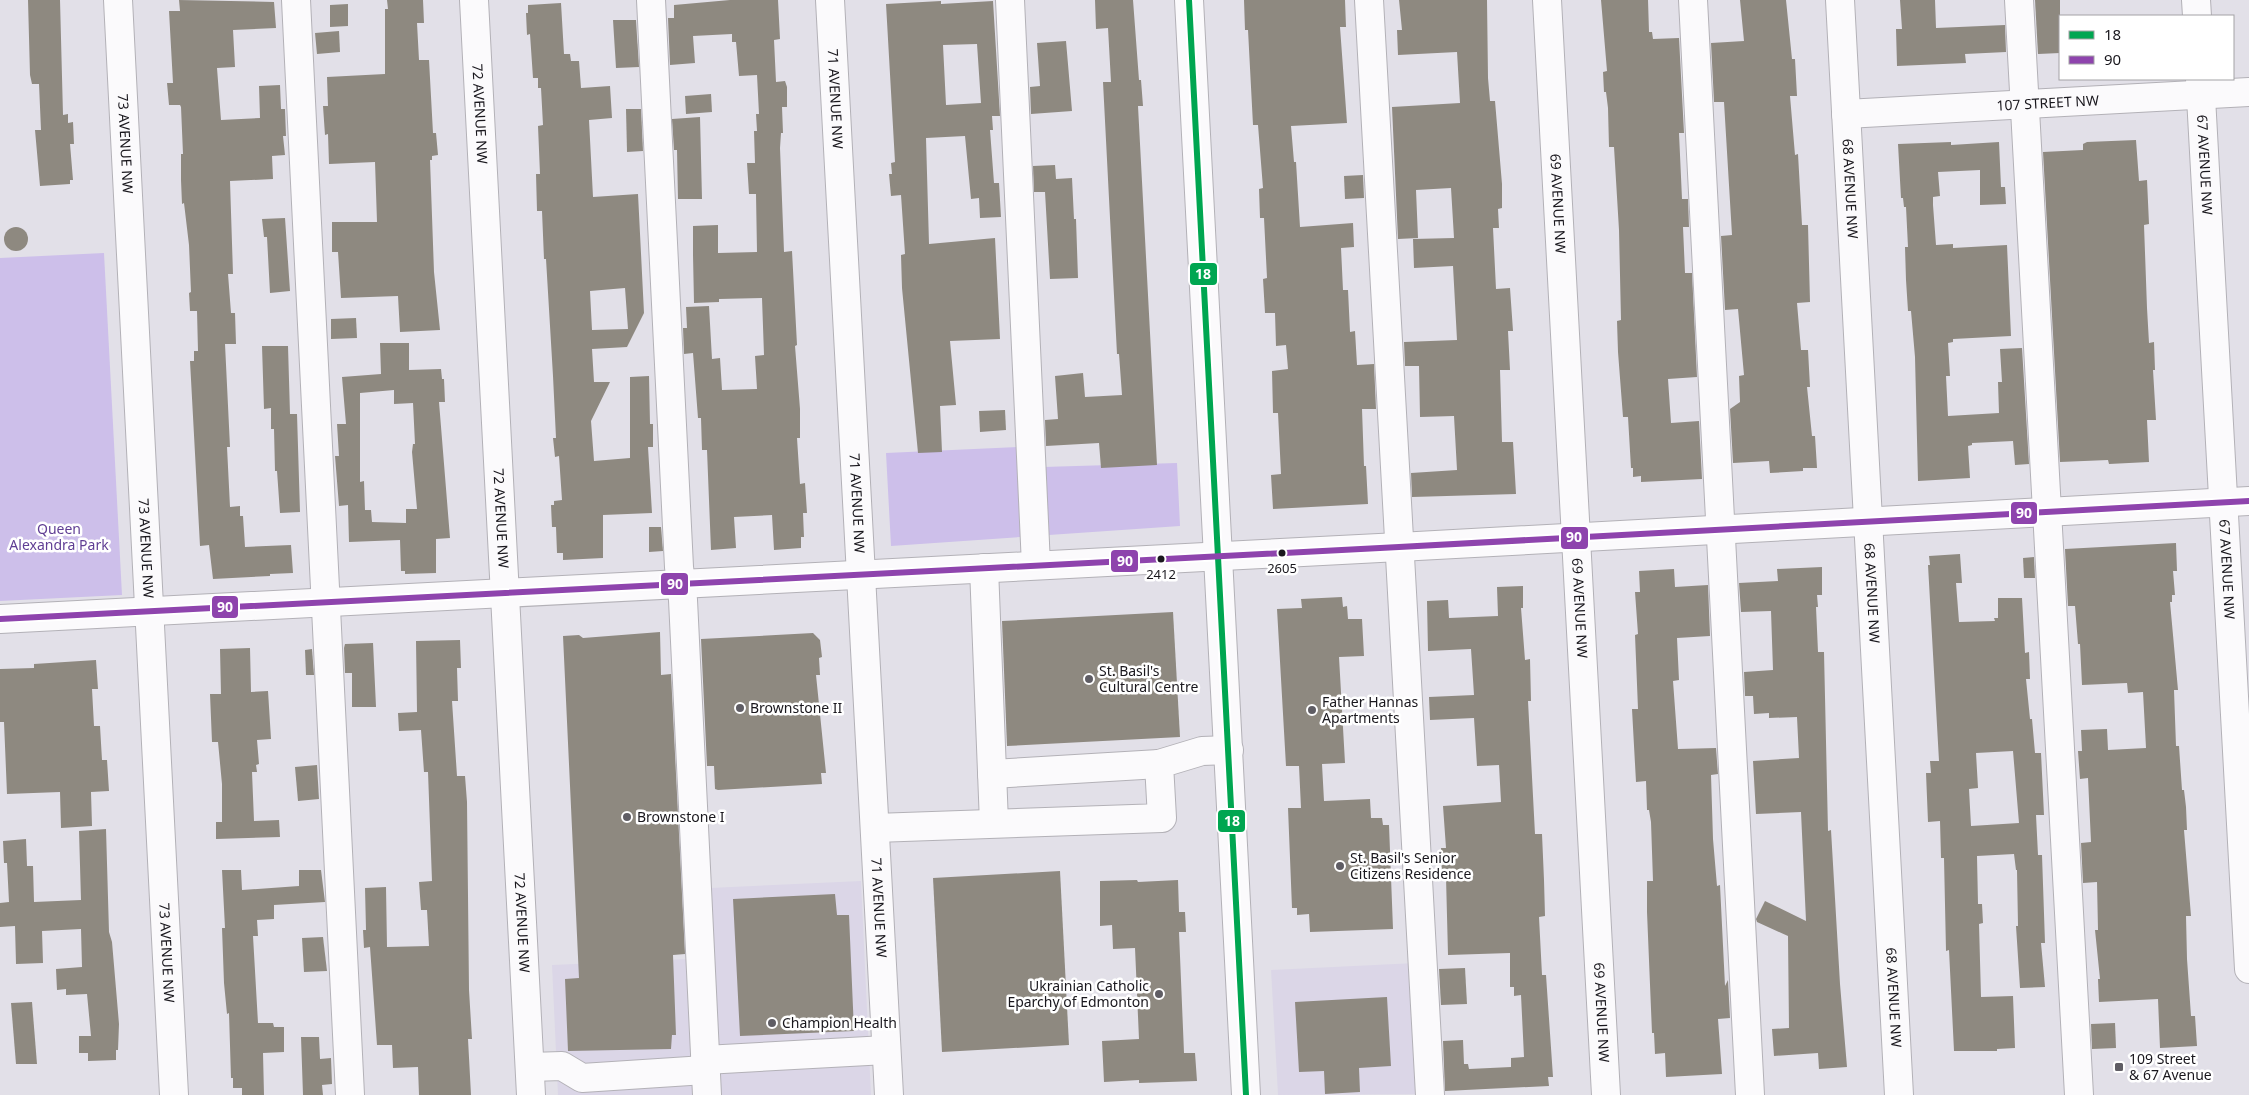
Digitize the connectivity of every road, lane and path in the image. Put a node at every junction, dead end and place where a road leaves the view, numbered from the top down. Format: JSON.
{"nodes":[{"id":1,"x":118,"y":0,"type":"edge"},
{"id":2,"x":296,"y":0,"type":"edge"},
{"id":3,"x":474,"y":0,"type":"edge"},
{"id":4,"x":651,"y":0,"type":"edge"},
{"id":5,"x":830,"y":0,"type":"edge"},
{"id":6,"x":1010,"y":0,"type":"edge"},
{"id":7,"x":1189,"y":0,"type":"edge"},
{"id":8,"x":1369,"y":0,"type":"edge"},
{"id":9,"x":1547,"y":0,"type":"edge"},
{"id":10,"x":1693,"y":0,"type":"edge"},
{"id":11,"x":1840,"y":0,"type":"edge"},
{"id":12,"x":2019,"y":0,"type":"edge"},
{"id":13,"x":2196,"y":0,"type":"edge"},
{"id":14,"x":2197,"y":15,"type":"edge"},
{"id":15,"x":2201,"y":86,"type":"edge"},
{"id":16,"x":2249,"y":92,"type":"edge"},
{"id":17,"x":2024,"y":103,"type":"junction"},
{"id":18,"x":1846,"y":114,"type":"junction"},
{"id":19,"x":2236,"y":501,"type":"edge"},
{"id":20,"x":2048,"y":512,"type":"junction"},
{"id":21,"x":1868,"y":521,"type":"junction"},
{"id":22,"x":1721,"y":529,"type":"junction"},
{"id":23,"x":1576,"y":537,"type":"junction"},
{"id":24,"x":1399,"y":547,"type":"junction"},
{"id":25,"x":1219,"y":555,"type":"junction"},
{"id":26,"x":1036,"y":565,"type":"junction"},
{"id":27,"x":984,"y":568,"type":"junction"},
{"id":28,"x":861,"y":575,"type":"junction"},
{"id":29,"x":681,"y":584,"type":"junction"},
{"id":30,"x":505,"y":592,"type":"junction"},
{"id":31,"x":327,"y":600,"type":"junction"},
{"id":32,"x":149,"y":611,"type":"junction"},
{"id":33,"x":0,"y":618,"type":"edge"},
{"id":34,"x":1229,"y":750,"type":"junction"},
{"id":35,"x":1159,"y":764,"type":"junction"},
{"id":36,"x":992,"y":774,"type":"junction"},
{"id":37,"x":994,"y":823,"type":"junction"},
{"id":38,"x":875,"y":828,"type":"junction"},
{"id":39,"x":2249,"y":969,"type":"edge"},
{"id":40,"x":886,"y":1050,"type":"junction"},
{"id":41,"x":530,"y":1067,"type":"junction"},
{"id":42,"x":706,"y":1075,"type":"edge"},
{"id":43,"x":583,"y":1086,"type":"edge"},
{"id":44,"x":174,"y":1095,"type":"edge"},
{"id":45,"x":350,"y":1095,"type":"edge"},
{"id":46,"x":531,"y":1095,"type":"edge"},
{"id":47,"x":889,"y":1095,"type":"edge"},
{"id":48,"x":1246,"y":1095,"type":"edge"},
{"id":49,"x":1430,"y":1095,"type":"edge"},
{"id":50,"x":1606,"y":1095,"type":"edge"},
{"id":51,"x":1750,"y":1095,"type":"edge"},
{"id":52,"x":1899,"y":1095,"type":"edge"},
{"id":53,"x":2079,"y":1095,"type":"edge"}],
"edges":[{"from":1,"to":32,"type":"street","name":"73 AVENUE NW"},
{"from":2,"to":31,"type":"street"},
{"from":3,"to":30,"type":"street","name":"72 AVENUE NW"},
{"from":4,"to":29,"type":"street"},
{"from":5,"to":28,"type":"street","name":"71 AVENUE NW"},
{"from":6,"to":26,"type":"street"},
{"from":7,"to":25,"type":"street"},
{"from":8,"to":24,"type":"street"},
{"from":9,"to":23,"type":"street","name":"69 AVENUE NW"},
{"from":10,"to":22,"type":"street"},
{"from":11,"to":18,"type":"street","name":"68 AVENUE NW"},
{"from":12,"to":17,"type":"street"},
{"from":13,"to":14,"type":"street"},
{"from":15,"to":16,"type":"street","name":"107 STREET NW"},
{"from":15,"to":17,"type":"street","name":"107 STREET NW"},
{"from":15,"to":19,"type":"street","name":"67 AVENUE NW"},
{"from":17,"to":18,"type":"street","name":"107 STREET NW"},
{"from":17,"to":20,"type":"street"},
{"from":18,"to":21,"type":"street","name":"68 AVENUE NW"},
{"from":19,"to":20,"type":"street"},
{"from":19,"to":39,"type":"street","name":"67 AVENUE NW"},
{"from":20,"to":21,"type":"street"},
{"from":20,"to":53,"type":"street"},
{"from":21,"to":22,"type":"street"},
{"from":21,"to":52,"type":"street","name":"68 AVENUE NW"},
{"from":22,"to":23,"type":"street"},
{"from":22,"to":51,"type":"street"},
{"from":23,"to":24,"type":"street"},
{"from":23,"to":50,"type":"street","name":"69 AVENUE NW"},
{"from":24,"to":25,"type":"street"},
{"from":24,"to":49,"type":"street"},
{"from":25,"to":26,"type":"street"},
{"from":25,"to":34,"type":"street"},
{"from":26,"to":27,"type":"street"},
{"from":27,"to":28,"type":"street"},
{"from":27,"to":36,"type":"street"},
{"from":28,"to":29,"type":"street"},
{"from":28,"to":38,"type":"street","name":"71 AVENUE NW"},
{"from":29,"to":30,"type":"street"},
{"from":29,"to":42,"type":"street"},
{"from":30,"to":31,"type":"street"},
{"from":30,"to":41,"type":"street","name":"72 AVENUE NW"},
{"from":31,"to":32,"type":"street"},
{"from":31,"to":45,"type":"street"},
{"from":32,"to":33,"type":"street"},
{"from":32,"to":44,"type":"street","name":"73 AVENUE NW"},
{"from":34,"to":35,"type":"street"},
{"from":34,"to":48,"type":"street"},
{"from":35,"to":36,"type":"street"},
{"from":35,"to":37,"type":"street"},
{"from":36,"to":37,"type":"street"},
{"from":37,"to":38,"type":"street"},
{"from":38,"to":40,"type":"street","name":"71 AVENUE NW"},
{"from":40,"to":42,"type":"street"},
{"from":40,"to":47,"type":"street","name":"71 AVENUE NW"},
{"from":41,"to":43,"type":"street"},
{"from":41,"to":46,"type":"street","name":"72 AVENUE NW"},
{"from":42,"to":43,"type":"street"}]}
